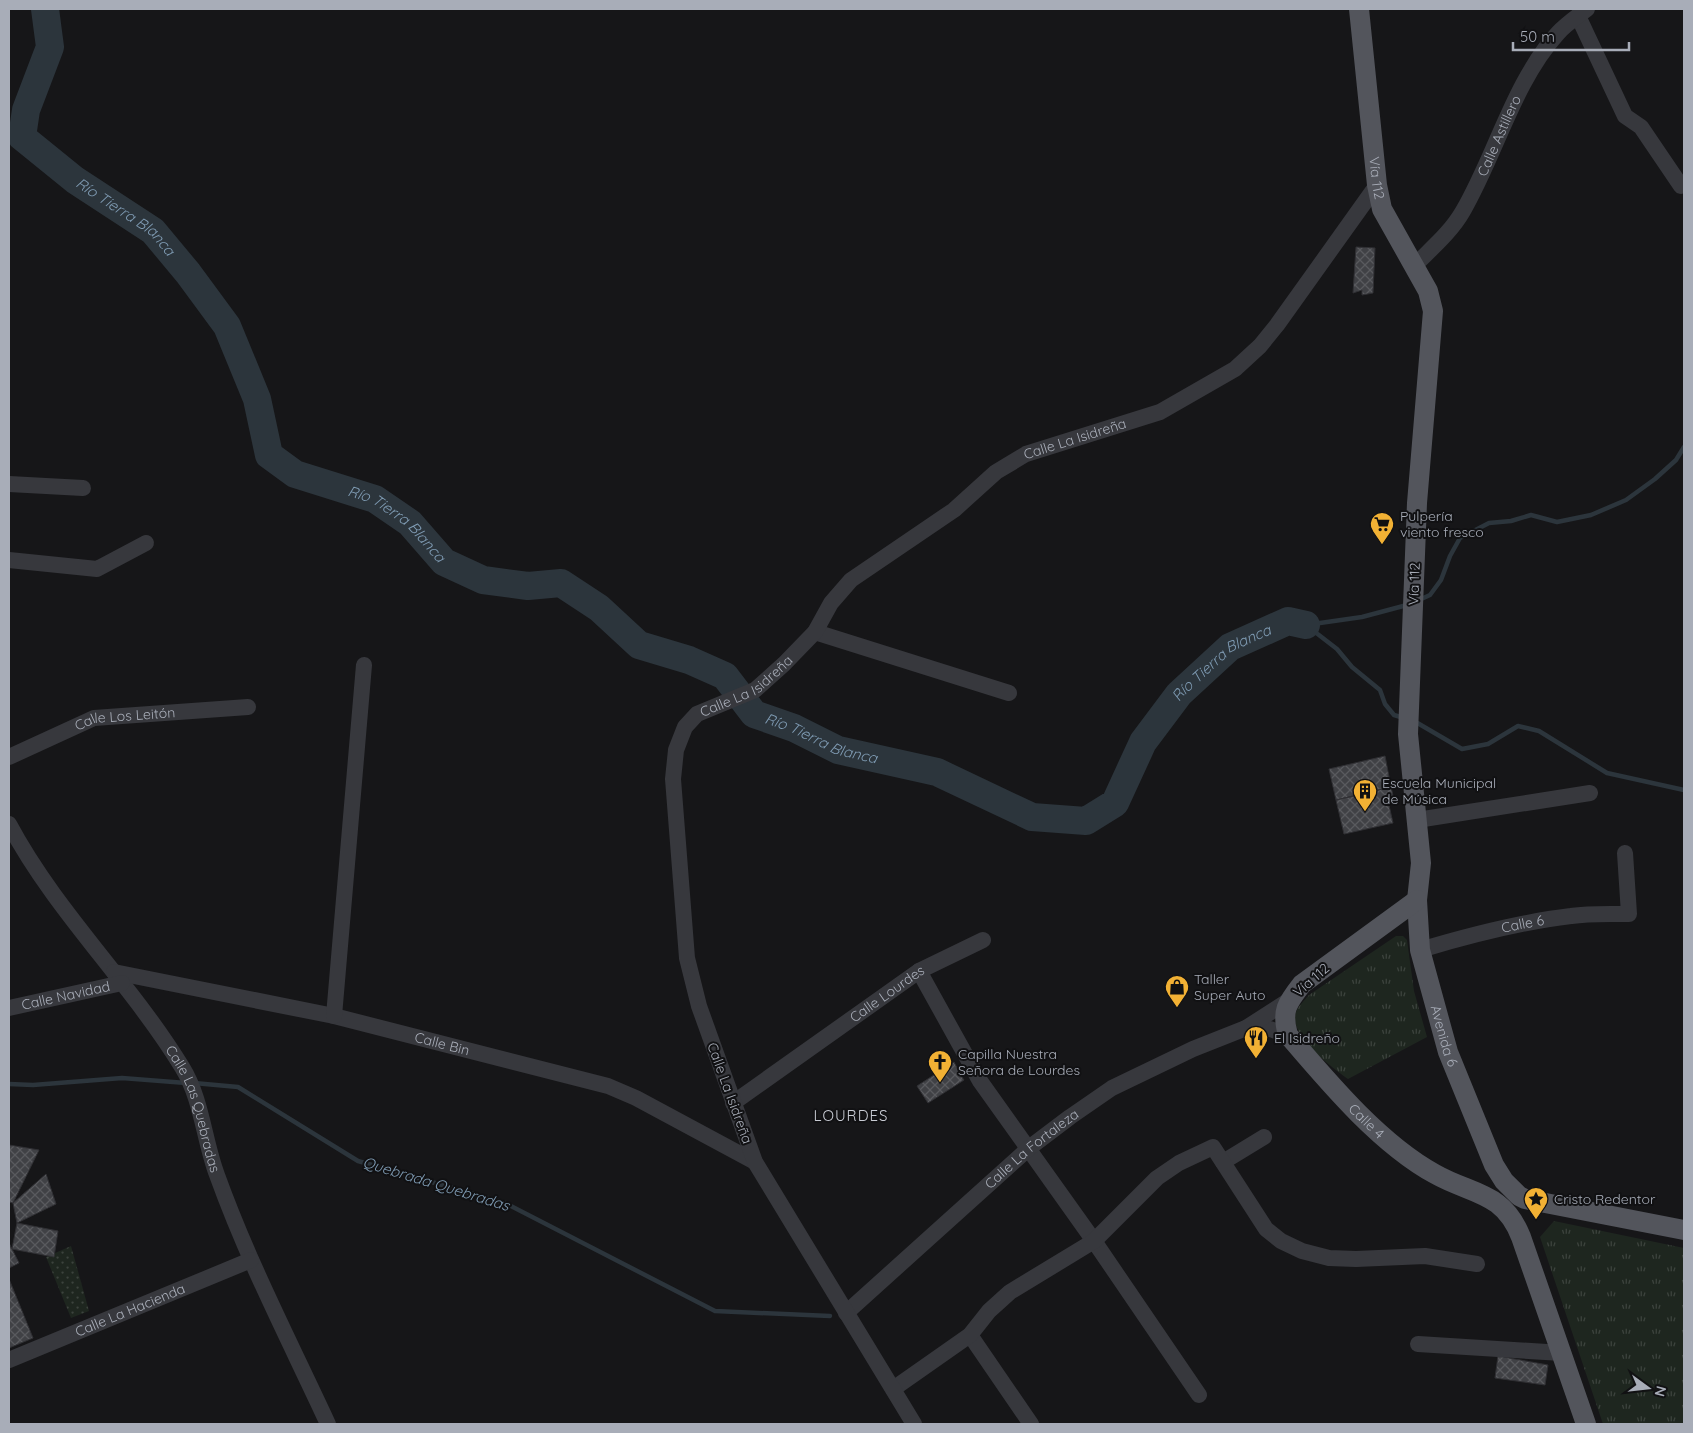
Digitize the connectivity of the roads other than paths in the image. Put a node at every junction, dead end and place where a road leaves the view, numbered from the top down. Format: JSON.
{"nodes":[{"id":1,"x":1360,"y":9,"type":"edge"},
{"id":2,"x":1583,"y":13,"type":"edge"},
{"id":3,"x":1377,"y":184,"type":"junction"},
{"id":4,"x":1681,"y":186,"type":"dead end"},
{"id":5,"x":1415,"y":265,"type":"junction"},
{"id":6,"x":9,"y":484,"type":"edge"},
{"id":7,"x":83,"y":488,"type":"dead end"},
{"id":8,"x":146,"y":543,"type":"dead end"},
{"id":9,"x":9,"y":560,"type":"edge"},
{"id":10,"x":815,"y":632,"type":"junction"},
{"id":11,"x":364,"y":665,"type":"dead end"},
{"id":12,"x":1008,"y":693,"type":"dead end"},
{"id":13,"x":248,"y":707,"type":"dead end"},
{"id":14,"x":9,"y":757,"type":"edge"},
{"id":15,"x":1590,"y":793,"type":"dead end"},
{"id":16,"x":1417,"y":820,"type":"junction"},
{"id":17,"x":9,"y":824,"type":"edge"},
{"id":18,"x":1625,"y":853,"type":"dead end"},
{"id":19,"x":1417,"y":900,"type":"junction"},
{"id":20,"x":1380,"y":928,"type":"junction"},
{"id":21,"x":983,"y":940,"type":"dead end"},
{"id":22,"x":1420,"y":950,"type":"junction"},
{"id":23,"x":919,"y":971,"type":"junction"},
{"id":24,"x":118,"y":978,"type":"junction"},
{"id":25,"x":9,"y":1008,"type":"edge"},
{"id":26,"x":334,"y":1016,"type":"junction"},
{"id":27,"x":1286,"y":1019,"type":"junction"},
{"id":28,"x":1246,"y":1028,"type":"junction"},
{"id":29,"x":733,"y":1102,"type":"junction"},
{"id":30,"x":1264,"y":1136,"type":"dead end"},
{"id":31,"x":1029,"y":1148,"type":"junction"},
{"id":32,"x":754,"y":1162,"type":"junction"},
{"id":33,"x":1223,"y":1162,"type":"junction"},
{"id":34,"x":1494,"y":1165,"type":"junction"},
{"id":35,"x":1476,"y":1191,"type":"junction"},
{"id":36,"x":1525,"y":1199,"type":"junction"},
{"id":37,"x":1515,"y":1222,"type":"junction"},
{"id":38,"x":1684,"y":1230,"type":"edge"},
{"id":39,"x":1094,"y":1241,"type":"junction"},
{"id":40,"x":251,"y":1260,"type":"junction"},
{"id":41,"x":1476,"y":1264,"type":"dead end"},
{"id":42,"x":846,"y":1313,"type":"junction"},
{"id":43,"x":970,"y":1335,"type":"junction"},
{"id":44,"x":1418,"y":1344,"type":"dead end"},
{"id":45,"x":1562,"y":1352,"type":"junction"},
{"id":46,"x":9,"y":1360,"type":"edge"},
{"id":47,"x":893,"y":1390,"type":"junction"},
{"id":48,"x":1199,"y":1395,"type":"dead end"},
{"id":49,"x":328,"y":1424,"type":"edge"},
{"id":50,"x":914,"y":1424,"type":"edge"},
{"id":51,"x":1031,"y":1424,"type":"edge"},
{"id":52,"x":1586,"y":1424,"type":"edge"}],
"edges":[{"from":1,"to":3,"type":"main road","name":"Vía 112"},
{"from":2,"to":4,"type":"street"},
{"from":2,"to":5,"type":"street","name":"Calle Astillero"},
{"from":3,"to":5,"type":"main road","name":"Vía 112"},
{"from":3,"to":10,"type":"street","name":"Calle La Isidreña"},
{"from":5,"to":16,"type":"main road","name":"Vía 112"},
{"from":6,"to":7,"type":"street"},
{"from":8,"to":9,"type":"street"},
{"from":10,"to":12,"type":"street"},
{"from":10,"to":29,"type":"street","name":"Calle La Isidreña"},
{"from":11,"to":26,"type":"street"},
{"from":13,"to":14,"type":"street","name":"Calle Los Leitón"},
{"from":15,"to":16,"type":"street"},
{"from":16,"to":19,"type":"main road","name":"Vía 112"},
{"from":17,"to":24,"type":"street","name":"Calle Las Quebradas"},
{"from":18,"to":22,"type":"street","name":"Calle 6"},
{"from":19,"to":20,"type":"main road","name":"Vía 112"},
{"from":19,"to":22,"type":"main road","name":"Avenida 6"},
{"from":20,"to":22,"type":"main road"},
{"from":20,"to":27,"type":"main road","name":"Vía 112"},
{"from":21,"to":23,"type":"street"},
{"from":22,"to":34,"type":"main road","name":"Avenida 6"},
{"from":23,"to":29,"type":"street","name":"Calle Lourdes"},
{"from":23,"to":31,"type":"street","name":"Calle Lourdes"},
{"from":24,"to":25,"type":"street","name":"Calle Navidad"},
{"from":24,"to":26,"type":"street","name":"Calle Bin"},
{"from":24,"to":40,"type":"street","name":"Calle Las Quebradas"},
{"from":26,"to":32,"type":"street","name":"Calle Bin"},
{"from":27,"to":28,"type":"street","name":"Calle La Fortaleza"},
{"from":27,"to":28,"type":"street","name":"Calle La Fortaleza"},
{"from":27,"to":35,"type":"main road","name":"Calle 4"},
{"from":28,"to":31,"type":"street","name":"Calle La Fortaleza"},
{"from":29,"to":32,"type":"street","name":"Calle La Isidreña"},
{"from":30,"to":33,"type":"street"},
{"from":31,"to":39,"type":"street","name":"Calle Lourdes"},
{"from":31,"to":42,"type":"street","name":"Calle La Fortaleza"},
{"from":32,"to":42,"type":"street","name":"Calle La Isidreña"},
{"from":33,"to":39,"type":"street"},
{"from":33,"to":41,"type":"street"},
{"from":34,"to":35,"type":"main road"},
{"from":34,"to":36,"type":"main road"},
{"from":35,"to":37,"type":"main road"},
{"from":36,"to":37,"type":"main road"},
{"from":36,"to":38,"type":"main road"},
{"from":37,"to":45,"type":"main road"},
{"from":39,"to":43,"type":"street"},
{"from":39,"to":48,"type":"street","name":"Calle Lourdes"},
{"from":40,"to":46,"type":"street","name":"Calle La Hacienda"},
{"from":40,"to":49,"type":"street","name":"Calle Las Quebradas"},
{"from":42,"to":47,"type":"street","name":"Calle La Isidreña"},
{"from":43,"to":47,"type":"street"},
{"from":43,"to":51,"type":"street"},
{"from":44,"to":45,"type":"street"},
{"from":45,"to":52,"type":"main road"},
{"from":47,"to":50,"type":"street","name":"Calle La Isidreña"}]}
